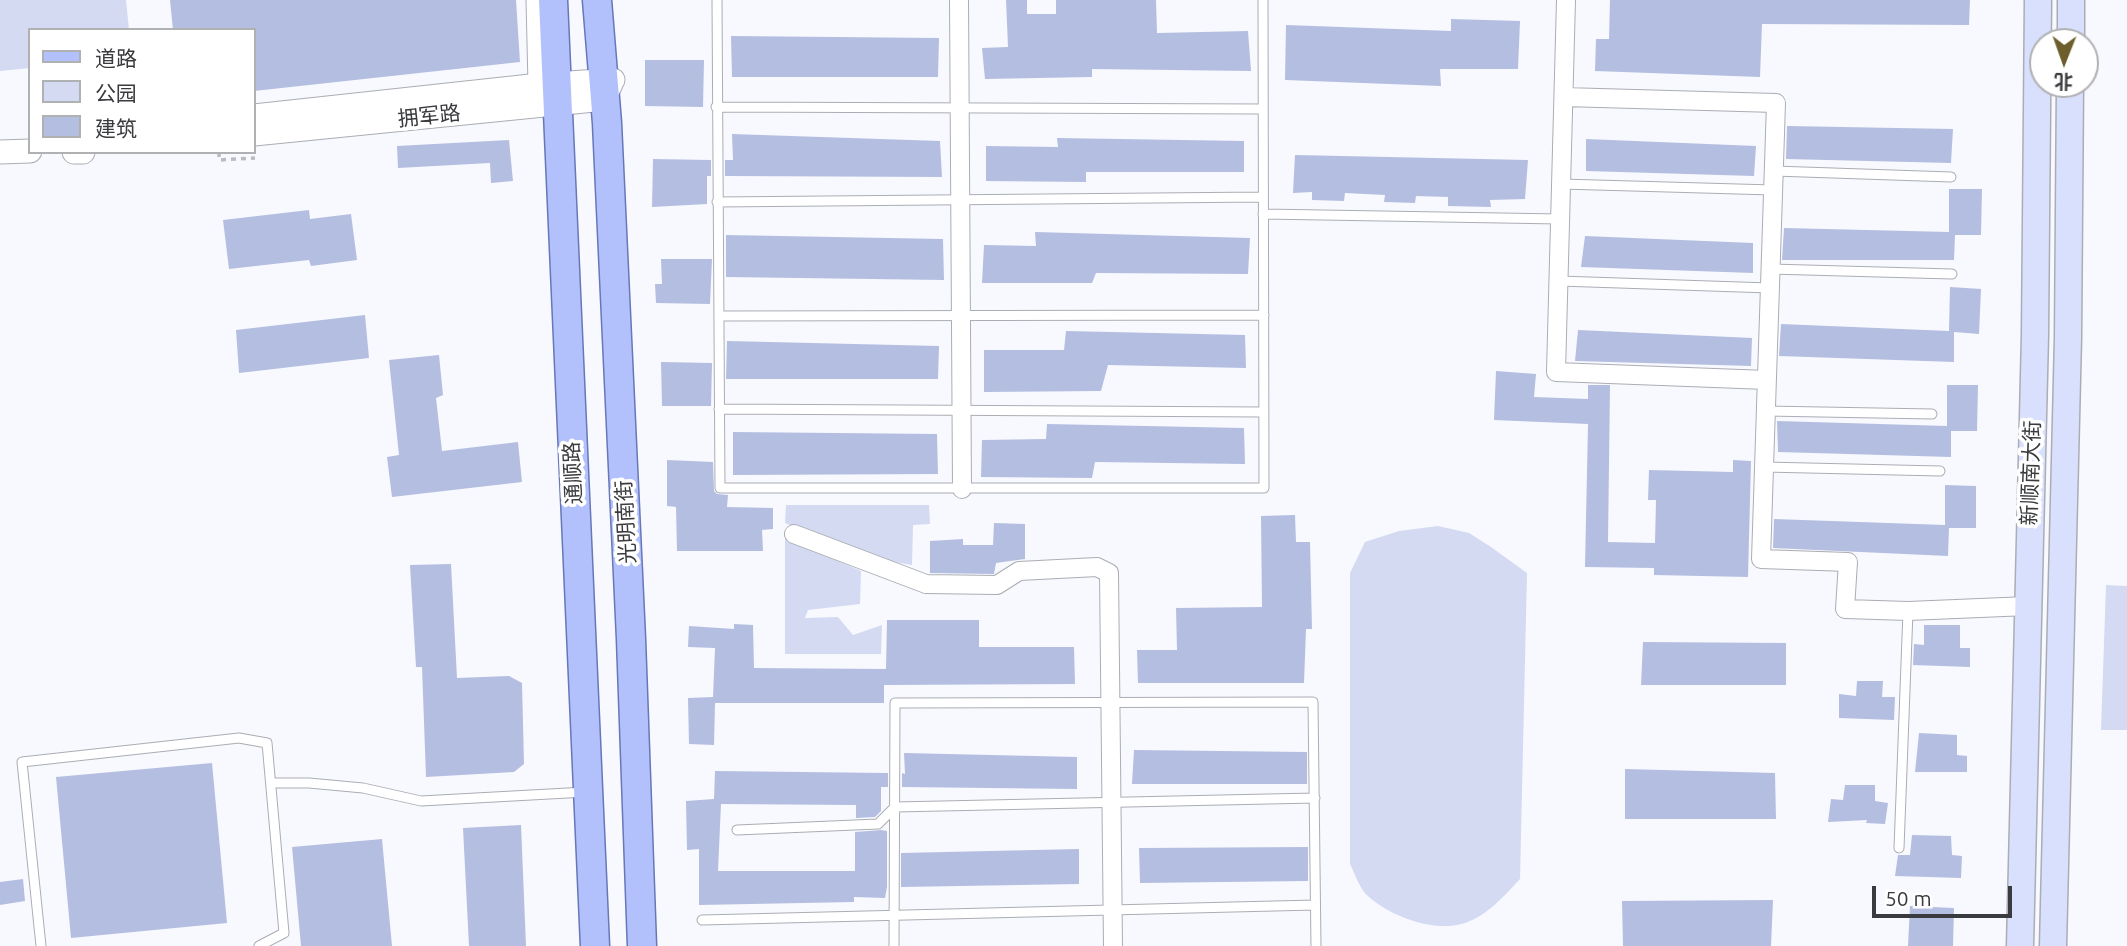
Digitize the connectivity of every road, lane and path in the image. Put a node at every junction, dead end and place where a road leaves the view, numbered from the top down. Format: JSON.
{"nodes":[{"id":1,"x":538,"y":0,"type":"edge"},
{"id":2,"x":553,"y":0,"type":"edge"},
{"id":3,"x":597,"y":0,"type":"edge"},
{"id":4,"x":608,"y":0,"type":"edge"},
{"id":5,"x":717,"y":0,"type":"edge"},
{"id":6,"x":959,"y":0,"type":"edge"},
{"id":7,"x":1263,"y":0,"type":"edge"},
{"id":8,"x":1566,"y":0,"type":"edge"},
{"id":9,"x":2038,"y":0,"type":"edge"},
{"id":10,"x":2071,"y":0,"type":"edge"},
{"id":11,"x":2071,"y":28,"type":"edge"},
{"id":12,"x":607,"y":86,"type":"junction"},
{"id":13,"x":550,"y":90,"type":"junction"},
{"id":14,"x":1564,"y":97,"type":"junction"},
{"id":15,"x":2070,"y":98,"type":"edge"},
{"id":16,"x":716,"y":107,"type":"junction"},
{"id":17,"x":959,"y":109,"type":"junction"},
{"id":18,"x":1263,"y":109,"type":"junction"},
{"id":19,"x":256,"y":116,"type":"edge"},
{"id":20,"x":256,"y":134,"type":"edge"},
{"id":21,"x":219,"y":154,"type":"edge"},
{"id":22,"x":255,"y":158,"type":"dead end"},
{"id":23,"x":1774,"y":171,"type":"junction"},
{"id":24,"x":1951,"y":177,"type":"dead end"},
{"id":25,"x":1561,"y":184,"type":"junction"},
{"id":26,"x":1773,"y":190,"type":"junction"},
{"id":27,"x":1263,"y":197,"type":"junction"},
{"id":28,"x":960,"y":199,"type":"junction"},
{"id":29,"x":718,"y":202,"type":"junction"},
{"id":30,"x":1264,"y":214,"type":"junction"},
{"id":31,"x":1560,"y":219,"type":"junction"},
{"id":32,"x":1770,"y":269,"type":"junction"},
{"id":33,"x":1952,"y":274,"type":"dead end"},
{"id":34,"x":1559,"y":281,"type":"junction"},
{"id":35,"x":1770,"y":288,"type":"junction"},
{"id":36,"x":1264,"y":315,"type":"junction"},
{"id":37,"x":719,"y":316,"type":"junction"},
{"id":38,"x":962,"y":316,"type":"junction"},
{"id":39,"x":1767,"y":380,"type":"junction"},
{"id":40,"x":719,"y":409,"type":"junction"},
{"id":41,"x":962,"y":411,"type":"junction"},
{"id":42,"x":1766,"y":411,"type":"junction"},
{"id":43,"x":1264,"y":412,"type":"junction"},
{"id":44,"x":1932,"y":414,"type":"dead end"},
{"id":45,"x":1764,"y":467,"type":"junction"},
{"id":46,"x":1940,"y":471,"type":"dead end"},
{"id":47,"x":962,"y":489,"type":"junction"},
{"id":48,"x":794,"y":534,"type":"dead end"},
{"id":49,"x":2028,"y":606,"type":"junction"},
{"id":50,"x":1908,"y":611,"type":"junction"},
{"id":51,"x":1111,"y":702,"type":"junction"},
{"id":52,"x":272,"y":783,"type":"junction"},
{"id":53,"x":588,"y":792,"type":"junction"},
{"id":54,"x":1315,"y":798,"type":"junction"},
{"id":55,"x":1112,"y":802,"type":"junction"},
{"id":56,"x":895,"y":807,"type":"junction"},
{"id":57,"x":737,"y":830,"type":"dead end"},
{"id":58,"x":1899,"y":848,"type":"dead end"},
{"id":59,"x":1315,"y":905,"type":"junction"},
{"id":60,"x":1113,"y":910,"type":"junction"},
{"id":61,"x":894,"y":915,"type":"junction"},
{"id":62,"x":702,"y":920,"type":"dead end"},
{"id":63,"x":41,"y":946,"type":"edge"},
{"id":64,"x":259,"y":946,"type":"edge"},
{"id":65,"x":595,"y":946,"type":"edge"},
{"id":66,"x":642,"y":946,"type":"edge"},
{"id":67,"x":894,"y":946,"type":"edge"},
{"id":68,"x":1113,"y":946,"type":"edge"},
{"id":69,"x":1316,"y":946,"type":"edge"},
{"id":70,"x":2020,"y":946,"type":"edge"},
{"id":71,"x":2053,"y":946,"type":"edge"}],
"edges":[{"from":1,"to":13,"type":"street"},
{"from":2,"to":13,"type":"main road","name":"通顺路"},
{"from":3,"to":12,"type":"main road"},
{"from":4,"to":12,"type":"street"},
{"from":5,"to":16,"type":"lane"},
{"from":6,"to":17,"type":"street"},
{"from":7,"to":18,"type":"lane"},
{"from":8,"to":14,"type":"street"},
{"from":9,"to":49,"type":"main road","name":"新顺南大街"},
{"from":10,"to":11,"type":"main road"},
{"from":12,"to":13,"type":"street","name":"拥军路"},
{"from":12,"to":66,"type":"main road","name":"光明南街"},
{"from":13,"to":19,"type":"street"},
{"from":13,"to":20,"type":"street","name":"拥军路"},
{"from":13,"to":53,"type":"main road","name":"通顺路"},
{"from":14,"to":23,"type":"street"},
{"from":14,"to":25,"type":"street"},
{"from":15,"to":71,"type":"main road","name":"新顺南大街"},
{"from":16,"to":17,"type":"lane"},
{"from":16,"to":29,"type":"lane"},
{"from":17,"to":18,"type":"lane"},
{"from":17,"to":28,"type":"street"},
{"from":18,"to":27,"type":"lane"},
{"from":21,"to":22,"type":"path"},
{"from":23,"to":24,"type":"lane"},
{"from":23,"to":26,"type":"street"},
{"from":25,"to":26,"type":"lane"},
{"from":25,"to":31,"type":"street"},
{"from":26,"to":32,"type":"street"},
{"from":27,"to":28,"type":"lane"},
{"from":27,"to":30,"type":"lane"},
{"from":28,"to":29,"type":"lane"},
{"from":28,"to":38,"type":"street"},
{"from":29,"to":37,"type":"lane"},
{"from":30,"to":31,"type":"lane"},
{"from":30,"to":36,"type":"lane"},
{"from":31,"to":34,"type":"street"},
{"from":32,"to":33,"type":"lane"},
{"from":32,"to":35,"type":"street"},
{"from":34,"to":35,"type":"lane"},
{"from":34,"to":39,"type":"street"},
{"from":35,"to":39,"type":"street"},
{"from":36,"to":38,"type":"lane"},
{"from":36,"to":43,"type":"lane"},
{"from":37,"to":38,"type":"lane"},
{"from":37,"to":40,"type":"lane"},
{"from":38,"to":41,"type":"street"},
{"from":39,"to":42,"type":"street"},
{"from":40,"to":41,"type":"lane"},
{"from":40,"to":47,"type":"lane"},
{"from":41,"to":43,"type":"lane"},
{"from":41,"to":47,"type":"street"},
{"from":42,"to":44,"type":"lane"},
{"from":42,"to":45,"type":"street"},
{"from":43,"to":47,"type":"lane"},
{"from":45,"to":46,"type":"lane"},
{"from":45,"to":50,"type":"street"},
{"from":48,"to":51,"type":"street"},
{"from":49,"to":50,"type":"street"},
{"from":49,"to":70,"type":"main road","name":"新顺南大街"},
{"from":50,"to":58,"type":"lane"},
{"from":51,"to":54,"type":"lane"},
{"from":51,"to":55,"type":"street"},
{"from":51,"to":56,"type":"lane"},
{"from":52,"to":53,"type":"lane"},
{"from":52,"to":63,"type":"lane"},
{"from":52,"to":64,"type":"lane"},
{"from":53,"to":65,"type":"main road","name":"通顺路"},
{"from":54,"to":55,"type":"lane"},
{"from":54,"to":59,"type":"lane"},
{"from":55,"to":56,"type":"lane"},
{"from":55,"to":60,"type":"street"},
{"from":56,"to":57,"type":"lane"},
{"from":56,"to":61,"type":"lane"},
{"from":59,"to":60,"type":"lane"},
{"from":59,"to":69,"type":"lane"},
{"from":60,"to":61,"type":"lane"},
{"from":60,"to":68,"type":"street"},
{"from":61,"to":62,"type":"lane"},
{"from":61,"to":67,"type":"lane"}]}
